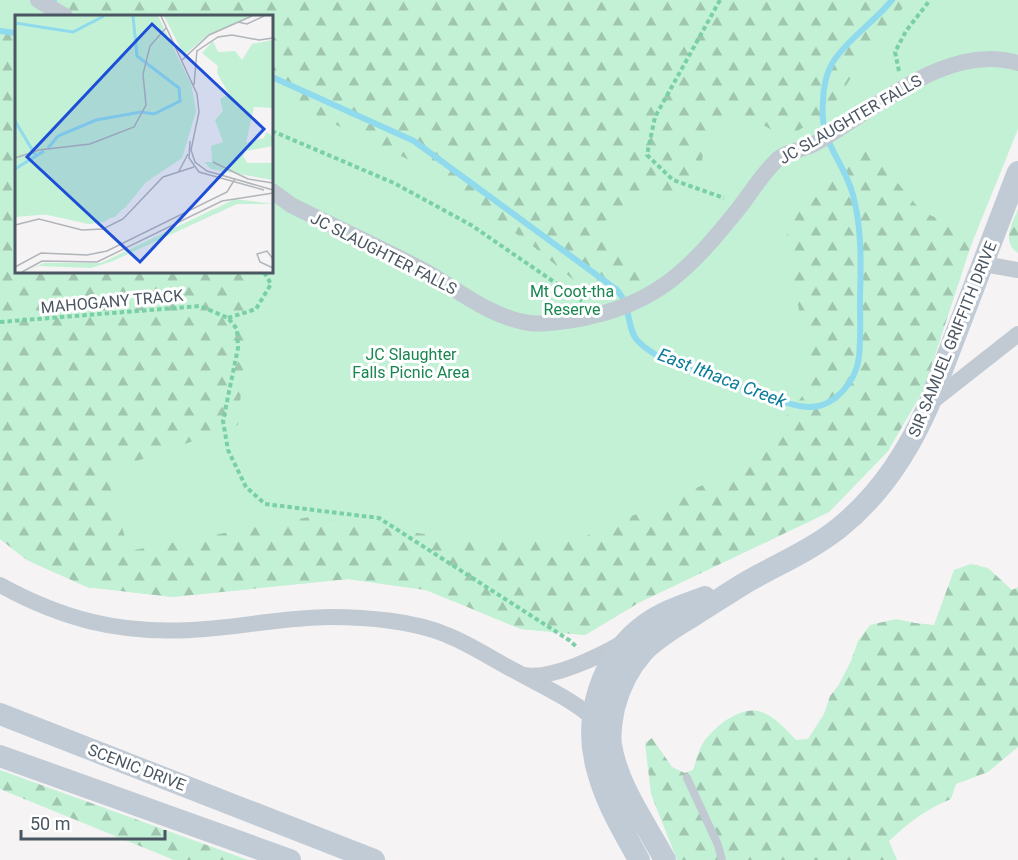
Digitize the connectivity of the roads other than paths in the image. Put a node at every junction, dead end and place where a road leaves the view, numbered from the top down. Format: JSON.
{"nodes":[{"id":1,"x":1018,"y":63,"type":"edge"},
{"id":2,"x":1018,"y":172,"type":"edge"},
{"id":3,"x":273,"y":192,"type":"edge"},
{"id":4,"x":984,"y":264,"type":"junction"},
{"id":5,"x":1018,"y":270,"type":"edge"},
{"id":6,"x":1018,"y":334,"type":"edge"},
{"id":7,"x":929,"y":404,"type":"junction"},
{"id":8,"x":746,"y":583,"type":"junction"},
{"id":9,"x":0,"y":585,"type":"edge"},
{"id":10,"x":629,"y":638,"type":"junction"},
{"id":11,"x":518,"y":673,"type":"junction"},
{"id":12,"x":0,"y":714,"type":"edge"},
{"id":13,"x":593,"y":718,"type":"junction"},
{"id":14,"x":610,"y":736,"type":"junction"},
{"id":15,"x":0,"y":756,"type":"edge"},
{"id":16,"x":687,"y":778,"type":"dead end"},
{"id":17,"x":290,"y":860,"type":"edge"},
{"id":18,"x":374,"y":860,"type":"edge"},
{"id":19,"x":639,"y":860,"type":"edge"},
{"id":20,"x":664,"y":860,"type":"edge"},
{"id":21,"x":722,"y":860,"type":"edge"}],
"edges":[{"from":1,"to":3,"type":"street","name":"JC SLAUGHTER FALLS"},
{"from":2,"to":4,"type":"main road","name":"SIR SAMUEL GRIFFITH DRIVE"},
{"from":4,"to":5,"type":"street"},
{"from":4,"to":7,"type":"main road","name":"SIR SAMUEL GRIFFITH DRIVE"},
{"from":6,"to":7,"type":"street"},
{"from":7,"to":8,"type":"main road","name":"SIR SAMUEL GRIFFITH DRIVE"},
{"from":8,"to":10,"type":"main road"},
{"from":8,"to":14,"type":"main road","name":"SIR SAMUEL GRIFFITH DRIVE"},
{"from":9,"to":11,"type":"street"},
{"from":10,"to":11,"type":"street"},
{"from":10,"to":13,"type":"main road"},
{"from":11,"to":13,"type":"street"},
{"from":12,"to":18,"type":"main road","name":"SCENIC DRIVE"},
{"from":13,"to":14,"type":"main road"},
{"from":13,"to":19,"type":"main road"},
{"from":14,"to":20,"type":"main road","name":"SIR SAMUEL GRIFFITH DRIVE"},
{"from":15,"to":17,"type":"main road"},
{"from":16,"to":21,"type":"lane"}]}
